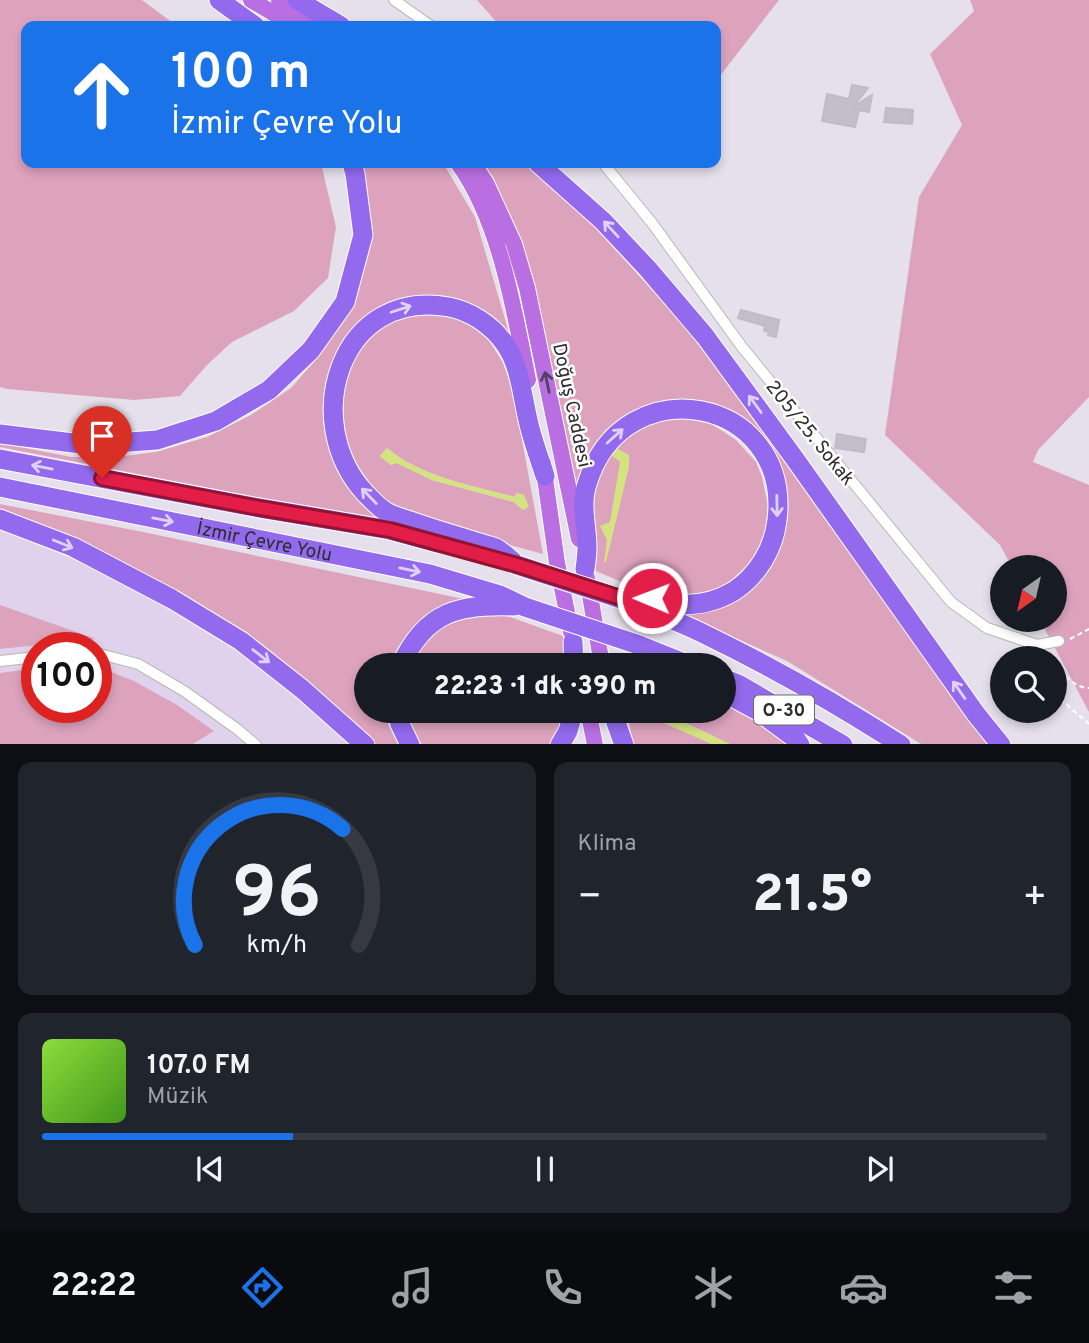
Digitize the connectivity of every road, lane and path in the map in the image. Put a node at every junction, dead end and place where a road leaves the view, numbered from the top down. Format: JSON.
{"nodes":[{"id":1,"x":219,"y":0,"type":"edge"},
{"id":2,"x":251,"y":0,"type":"edge"},
{"id":3,"x":279,"y":0,"type":"edge"},
{"id":4,"x":297,"y":0,"type":"edge"},
{"id":5,"x":394,"y":0,"type":"edge"},
{"id":6,"x":248,"y":21,"type":"edge"},
{"id":7,"x":287,"y":21,"type":"edge"},
{"id":8,"x":315,"y":21,"type":"edge"},
{"id":9,"x":333,"y":21,"type":"edge"},
{"id":10,"x":424,"y":21,"type":"edge"},
{"id":11,"x":353,"y":168,"type":"edge"},
{"id":12,"x":462,"y":168,"type":"edge"},
{"id":13,"x":476,"y":168,"type":"edge"},
{"id":14,"x":544,"y":168,"type":"edge"},
{"id":15,"x":607,"y":168,"type":"edge"},
{"id":16,"x":0,"y":434,"type":"edge"},
{"id":17,"x":0,"y":459,"type":"edge"},
{"id":18,"x":545,"y":476,"type":"junction"},
{"id":19,"x":0,"y":487,"type":"edge"},
{"id":20,"x":0,"y":519,"type":"edge"},
{"id":21,"x":517,"y":565,"type":"junction"},
{"id":22,"x":585,"y":569,"type":"junction"},
{"id":23,"x":621,"y":598,"type":"junction"},
{"id":24,"x":526,"y":607,"type":"junction"},
{"id":25,"x":1059,"y":640,"type":"dead end"},
{"id":26,"x":573,"y":642,"type":"joint"},
{"id":27,"x":639,"y":645,"type":"junction"},
{"id":28,"x":407,"y":653,"type":"edge"},
{"id":29,"x":574,"y":653,"type":"edge"},
{"id":30,"x":600,"y":653,"type":"edge"},
{"id":31,"x":653,"y":653,"type":"edge"},
{"id":32,"x":659,"y":653,"type":"edge"},
{"id":33,"x":112,"y":657,"type":"edge"},
{"id":34,"x":21,"y":659,"type":"edge"},
{"id":35,"x":0,"y":661,"type":"edge"},
{"id":36,"x":1067,"y":675,"type":"edge"},
{"id":37,"x":736,"y":683,"type":"edge"},
{"id":38,"x":1089,"y":688,"type":"edge"},
{"id":39,"x":736,"y":699,"type":"edge"},
{"id":40,"x":1067,"y":705,"type":"edge"},
{"id":41,"x":400,"y":723,"type":"edge"},
{"id":42,"x":570,"y":723,"type":"edge"},
{"id":43,"x":591,"y":723,"type":"edge"},
{"id":44,"x":614,"y":723,"type":"edge"},
{"id":45,"x":616,"y":723,"type":"edge"},
{"id":46,"x":1089,"y":724,"type":"edge"},
{"id":47,"x":256,"y":744,"type":"edge"},
{"id":48,"x":365,"y":744,"type":"edge"},
{"id":49,"x":410,"y":744,"type":"edge"},
{"id":50,"x":560,"y":744,"type":"edge"},
{"id":51,"x":596,"y":744,"type":"edge"},
{"id":52,"x":617,"y":744,"type":"edge"},
{"id":53,"x":624,"y":744,"type":"edge"},
{"id":54,"x":800,"y":744,"type":"edge"},
{"id":55,"x":843,"y":744,"type":"edge"},
{"id":56,"x":901,"y":744,"type":"edge"},
{"id":57,"x":1001,"y":744,"type":"edge"}],
"edges":[{"from":1,"to":6,"type":"highway"},
{"from":2,"to":7,"type":"main road"},
{"from":3,"to":8,"type":"main road"},
{"from":4,"to":9,"type":"highway"},
{"from":5,"to":10,"type":"street"},
{"from":11,"to":16,"type":"highway"},
{"from":12,"to":18,"type":"main road","name":"Doğuş Caddesi"},
{"from":22,"to":13,"type":"main road","name":"Doğuş Caddesi","one_way":true},
{"from":57,"to":14,"type":"highway","one_way":true},
{"from":15,"to":25,"type":"street","name":"205/25. Sokak"},
{"from":21,"to":17,"type":"highway","name":"İzmir Çevre Yolu","number":"O-30","one_way":true},
{"from":21,"to":18,"type":"highway","one_way":true},
{"from":18,"to":26,"type":"main road","name":"Doğuş Caddesi"},
{"from":19,"to":24,"type":"highway","name":"İzmir Çevre Yolu","one_way":true},
{"from":20,"to":48,"type":"highway","one_way":true},
{"from":21,"to":23,"type":"highway","number":"O-30","bridge":true},
{"from":22,"to":23,"type":"highway","one_way":true},
{"from":22,"to":30,"type":"main road","name":"Doğuş Caddesi"},
{"from":23,"to":56,"type":"highway","number":"O-30"},
{"from":24,"to":27,"type":"highway","bridge":true},
{"from":24,"to":28,"type":"highway"},
{"from":26,"to":29,"type":"highway"},
{"from":27,"to":31,"type":"highway"},
{"from":27,"to":32,"type":"highway"},
{"from":33,"to":47,"type":"street"},
{"from":34,"to":35,"type":"street"},
{"from":36,"to":38,"type":"path"},
{"from":37,"to":55,"type":"highway","number":"O-30"},
{"from":39,"to":54,"type":"highway"},
{"from":40,"to":46,"type":"path"},
{"from":41,"to":49,"type":"highway"},
{"from":42,"to":50,"type":"highway"},
{"from":43,"to":51,"type":"main road"},
{"from":44,"to":52,"type":"main road"},
{"from":45,"to":53,"type":"highway"}]}
